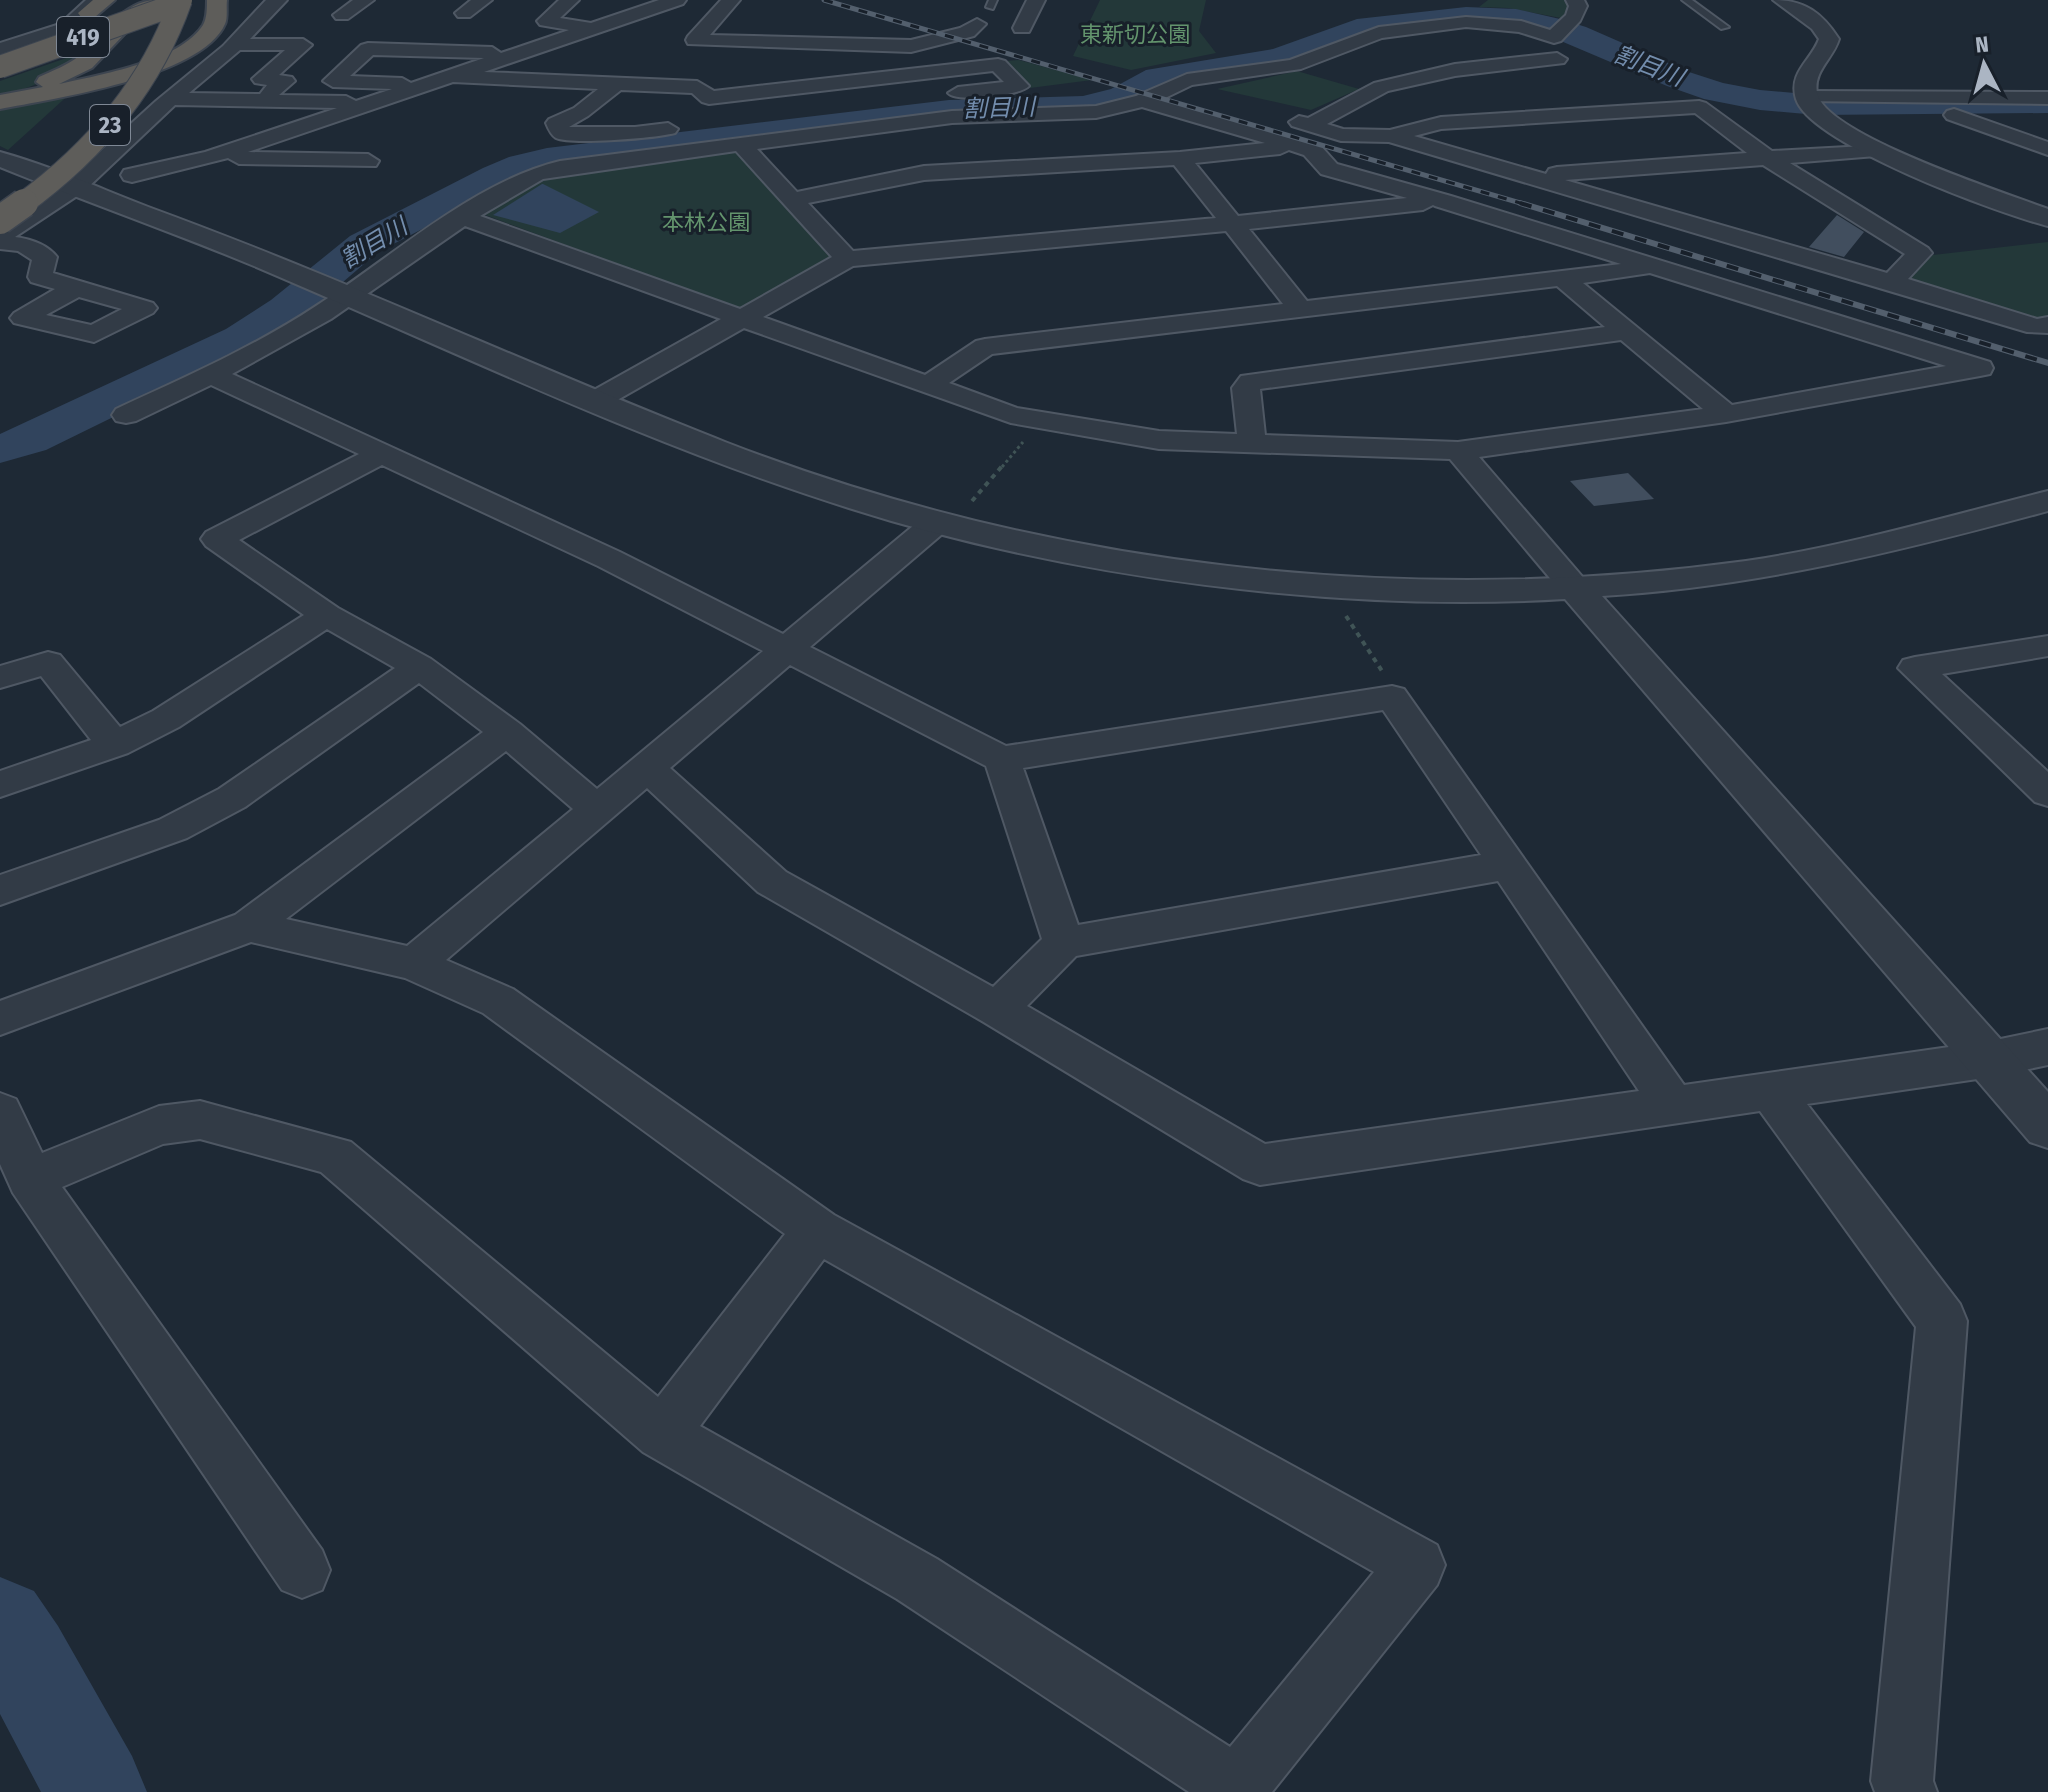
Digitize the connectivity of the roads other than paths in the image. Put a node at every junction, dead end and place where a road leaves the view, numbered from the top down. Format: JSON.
{"nodes":[{"id":1,"x":105,"y":0,"type":"edge"},
{"id":2,"x":126,"y":0,"type":"edge"},
{"id":3,"x":189,"y":0,"type":"edge"},
{"id":4,"x":216,"y":0,"type":"edge"},
{"id":5,"x":278,"y":0,"type":"edge"},
{"id":6,"x":365,"y":0,"type":"edge"},
{"id":7,"x":483,"y":0,"type":"edge"},
{"id":8,"x":570,"y":0,"type":"edge"},
{"id":9,"x":677,"y":0,"type":"edge"},
{"id":10,"x":731,"y":0,"type":"edge"},
{"id":11,"x":1036,"y":0,"type":"edge"},
{"id":12,"x":1575,"y":0,"type":"edge"},
{"id":13,"x":1686,"y":0,"type":"edge"},
{"id":14,"x":1783,"y":0,"type":"edge"},
{"id":15,"x":165,"y":5,"type":"edge"},
{"id":16,"x":92,"y":7,"type":"edge"},
{"id":17,"x":464,"y":13,"type":"dead end"},
{"id":18,"x":342,"y":15,"type":"dead end"},
{"id":19,"x":977,"y":24,"type":"dead end"},
{"id":20,"x":1724,"y":27,"type":"dead end"},
{"id":21,"x":593,"y":28,"type":"junction"},
{"id":22,"x":1022,"y":28,"type":"dead end"},
{"id":23,"x":1560,"y":31,"type":"junction"},
{"id":24,"x":234,"y":44,"type":"junction"},
{"id":25,"x":0,"y":49,"type":"edge"},
{"id":26,"x":516,"y":54,"type":"junction"},
{"id":27,"x":0,"y":59,"type":"edge"},
{"id":28,"x":1557,"y":59,"type":"junction"},
{"id":29,"x":1294,"y":65,"type":"junction"},
{"id":30,"x":0,"y":67,"type":"edge"},
{"id":31,"x":1323,"y":72,"type":"dead end"},
{"id":32,"x":0,"y":76,"type":"edge"},
{"id":33,"x":451,"y":76,"type":"junction"},
{"id":34,"x":1352,"y":80,"type":"dead end"},
{"id":35,"x":616,"y":84,"type":"junction"},
{"id":36,"x":421,"y":85,"type":"junction"},
{"id":37,"x":1177,"y":85,"type":"junction"},
{"id":38,"x":1381,"y":87,"type":"junction"},
{"id":39,"x":800,"y":88,"type":"junction"},
{"id":40,"x":939,"y":95,"type":"dead end"},
{"id":41,"x":2048,"y":98,"type":"edge"},
{"id":42,"x":170,"y":99,"type":"junction"},
{"id":43,"x":1221,"y":99,"type":"dead end"},
{"id":44,"x":259,"y":100,"type":"junction"},
{"id":45,"x":0,"y":101,"type":"edge"},
{"id":46,"x":1143,"y":101,"type":"junction"},
{"id":47,"x":374,"y":102,"type":"junction"},
{"id":48,"x":1813,"y":107,"type":"junction"},
{"id":49,"x":813,"y":110,"type":"dead end"},
{"id":50,"x":1591,"y":113,"type":"junction"},
{"id":51,"x":2048,"y":114,"type":"edge"},
{"id":52,"x":1954,"y":115,"type":"junction"},
{"id":53,"x":1281,"y":116,"type":"dead end"},
{"id":54,"x":1441,"y":123,"type":"junction"},
{"id":55,"x":694,"y":125,"type":"dead end"},
{"id":56,"x":1310,"y":125,"type":"junction"},
{"id":57,"x":1390,"y":136,"type":"junction"},
{"id":58,"x":743,"y":146,"type":"junction"},
{"id":59,"x":1299,"y":146,"type":"junction"},
{"id":60,"x":2048,"y":149,"type":"edge"},
{"id":61,"x":1876,"y":150,"type":"junction"},
{"id":62,"x":211,"y":157,"type":"junction"},
{"id":63,"x":1180,"y":158,"type":"junction"},
{"id":64,"x":1767,"y":158,"type":"junction"},
{"id":65,"x":0,"y":159,"type":"edge"},
{"id":66,"x":368,"y":161,"type":"dead end"},
{"id":67,"x":132,"y":175,"type":"dead end"},
{"id":68,"x":1532,"y":176,"type":"junction"},
{"id":69,"x":75,"y":187,"type":"junction"},
{"id":70,"x":0,"y":197,"type":"edge"},
{"id":71,"x":790,"y":200,"type":"junction"},
{"id":72,"x":1443,"y":201,"type":"junction"},
{"id":73,"x":462,"y":217,"type":"junction"},
{"id":74,"x":2048,"y":218,"type":"edge"},
{"id":75,"x":1231,"y":224,"type":"junction"},
{"id":76,"x":4,"y":227,"type":"edge"},
{"id":77,"x":1701,"y":227,"type":"junction"},
{"id":78,"x":0,"y":242,"type":"edge"},
{"id":79,"x":1672,"y":256,"type":"junction"},
{"id":80,"x":847,"y":259,"type":"junction"},
{"id":81,"x":1563,"y":279,"type":"junction"},
{"id":82,"x":1892,"y":282,"type":"junction"},
{"id":83,"x":76,"y":288,"type":"dead end"},
{"id":84,"x":341,"y":295,"type":"junction"},
{"id":85,"x":1300,"y":309,"type":"junction"},
{"id":86,"x":741,"y":317,"type":"junction"},
{"id":87,"x":2048,"y":325,"type":"edge"},
{"id":88,"x":1626,"y":332,"type":"junction"},
{"id":89,"x":211,"y":375,"type":"junction"},
{"id":90,"x":929,"y":384,"type":"junction"},
{"id":91,"x":595,"y":401,"type":"junction"},
{"id":92,"x":1726,"y":414,"type":"junction"},
{"id":93,"x":126,"y":415,"type":"dead end"},
{"id":94,"x":1252,"y":444,"type":"junction"},
{"id":95,"x":1458,"y":451,"type":"junction"},
{"id":96,"x":379,"y":455,"type":"junction"},
{"id":97,"x":2048,"y":501,"type":"edge"},
{"id":98,"x":943,"y":524,"type":"junction"},
{"id":99,"x":1575,"y":588,"type":"junction"},
{"id":100,"x":326,"y":615,"type":"junction"},
{"id":101,"x":2048,"y":646,"type":"edge"},
{"id":102,"x":787,"y":651,"type":"junction"},
{"id":103,"x":419,"y":667,"type":"junction"},
{"id":104,"x":0,"y":677,"type":"edge"},
{"id":105,"x":507,"y":732,"type":"junction"},
{"id":106,"x":115,"y":745,"type":"junction"},
{"id":107,"x":1002,"y":759,"type":"junction"},
{"id":108,"x":648,"y":768,"type":"junction"},
{"id":109,"x":0,"y":784,"type":"edge"},
{"id":110,"x":2048,"y":793,"type":"edge"},
{"id":111,"x":598,"y":810,"type":"junction"},
{"id":112,"x":1506,"y":865,"type":"junction"},
{"id":113,"x":0,"y":890,"type":"edge"},
{"id":114,"x":249,"y":926,"type":"junction"},
{"id":115,"x":1064,"y":943,"type":"junction"},
{"id":116,"x":414,"y":964,"type":"junction"},
{"id":117,"x":997,"y":1009,"type":"junction"},
{"id":118,"x":0,"y":1018,"type":"edge"},
{"id":119,"x":2048,"y":1047,"type":"edge"},
{"id":120,"x":1991,"y":1059,"type":"junction"},
{"id":121,"x":1771,"y":1091,"type":"junction"},
{"id":122,"x":1673,"y":1105,"type":"junction"},
{"id":123,"x":0,"y":1112,"type":"edge"},
{"id":124,"x":2048,"y":1127,"type":"edge"},
{"id":125,"x":30,"y":1179,"type":"junction"},
{"id":126,"x":817,"y":1230,"type":"junction"},
{"id":127,"x":662,"y":1434,"type":"junction"},
{"id":128,"x":302,"y":1570,"type":"dead end"},
{"id":129,"x":1236,"y":1789,"type":"edge"},
{"id":130,"x":1906,"y":1792,"type":"edge"}],
"edges":[{"from":1,"to":16,"type":"highway"},
{"from":2,"to":27,"type":"highway"},
{"from":3,"to":15,"type":"highway","number":"419"},
{"from":4,"to":15,"type":"highway","number":"419"},
{"from":4,"to":45,"type":"highway"},
{"from":5,"to":24,"type":"street"},
{"from":6,"to":18,"type":"street"},
{"from":7,"to":17,"type":"street"},
{"from":8,"to":21,"type":"street"},
{"from":9,"to":21,"type":"street"},
{"from":10,"to":19,"type":"street"},
{"from":11,"to":22,"type":"street"},
{"from":12,"to":23,"type":"street"},
{"from":13,"to":20,"type":"lane"},
{"from":14,"to":48,"type":"street"},
{"from":15,"to":30,"type":"highway","number":"419","bridge":true},
{"from":15,"to":32,"type":"highway","number":"419"},
{"from":15,"to":45,"type":"highway"},
{"from":15,"to":70,"type":"highway","number":"23"},
{"from":15,"to":76,"type":"highway","number":"23","bridge":true},
{"from":16,"to":25,"type":"street"},
{"from":21,"to":26,"type":"street"},
{"from":23,"to":28,"type":"street"},
{"from":23,"to":29,"type":"street"},
{"from":24,"to":42,"type":"street"},
{"from":24,"to":44,"type":"street"},
{"from":26,"to":33,"type":"street"},
{"from":26,"to":36,"type":"street"},
{"from":28,"to":38,"type":"street"},
{"from":28,"to":50,"type":"street"},
{"from":29,"to":31,"type":"street"},
{"from":29,"to":37,"type":"street"},
{"from":33,"to":35,"type":"street"},
{"from":33,"to":36,"type":"street"},
{"from":34,"to":38,"type":"street"},
{"from":35,"to":39,"type":"street"},
{"from":35,"to":55,"type":"street"},
{"from":36,"to":47,"type":"street"},
{"from":37,"to":43,"type":"street"},
{"from":37,"to":46,"type":"street"},
{"from":38,"to":54,"type":"street"},
{"from":38,"to":56,"type":"street"},
{"from":39,"to":40,"type":"street"},
{"from":39,"to":49,"type":"street"},
{"from":41,"to":48,"type":"street"},
{"from":42,"to":44,"type":"street"},
{"from":42,"to":69,"type":"street"},
{"from":44,"to":47,"type":"street"},
{"from":46,"to":58,"type":"street"},
{"from":46,"to":59,"type":"street"},
{"from":47,"to":62,"type":"street"},
{"from":48,"to":52,"type":"street"},
{"from":48,"to":61,"type":"street"},
{"from":50,"to":54,"type":"street"},
{"from":50,"to":64,"type":"street"},
{"from":51,"to":52,"type":"street"},
{"from":52,"to":60,"type":"street"},
{"from":53,"to":56,"type":"street"},
{"from":54,"to":57,"type":"street"},
{"from":56,"to":57,"type":"street"},
{"from":57,"to":68,"type":"street"},
{"from":58,"to":71,"type":"street"},
{"from":58,"to":73,"type":"street"},
{"from":59,"to":63,"type":"street"},
{"from":59,"to":72,"type":"street"},
{"from":61,"to":64,"type":"street"},
{"from":61,"to":74,"type":"street"},
{"from":62,"to":66,"type":"street"},
{"from":62,"to":67,"type":"street"},
{"from":63,"to":71,"type":"street"},
{"from":63,"to":75,"type":"street"},
{"from":64,"to":68,"type":"street"},
{"from":64,"to":82,"type":"street"},
{"from":65,"to":69,"type":"street"},
{"from":68,"to":77,"type":"street"},
{"from":69,"to":76,"type":"street"},
{"from":69,"to":84,"type":"street"},
{"from":71,"to":80,"type":"street"},
{"from":72,"to":75,"type":"street"},
{"from":72,"to":79,"type":"street"},
{"from":73,"to":84,"type":"street"},
{"from":73,"to":86,"type":"street"},
{"from":75,"to":80,"type":"street"},
{"from":75,"to":85,"type":"street"},
{"from":77,"to":79,"type":"street"},
{"from":77,"to":82,"type":"street"},
{"from":78,"to":83,"type":"street"},
{"from":79,"to":81,"type":"street"},
{"from":79,"to":92,"type":"street"},
{"from":80,"to":86,"type":"street"},
{"from":81,"to":85,"type":"street"},
{"from":81,"to":88,"type":"street"},
{"from":82,"to":87,"type":"street"},
{"from":84,"to":89,"type":"street"},
{"from":84,"to":91,"type":"street"},
{"from":85,"to":90,"type":"street"},
{"from":86,"to":90,"type":"street"},
{"from":86,"to":91,"type":"street"},
{"from":88,"to":92,"type":"street"},
{"from":88,"to":94,"type":"street"},
{"from":89,"to":93,"type":"street"},
{"from":89,"to":96,"type":"street"},
{"from":90,"to":94,"type":"street"},
{"from":91,"to":98,"type":"street"},
{"from":92,"to":95,"type":"street"},
{"from":94,"to":95,"type":"street"},
{"from":95,"to":99,"type":"street"},
{"from":96,"to":100,"type":"street"},
{"from":96,"to":102,"type":"street"},
{"from":97,"to":99,"type":"street"},
{"from":98,"to":99,"type":"street"},
{"from":98,"to":102,"type":"street"},
{"from":99,"to":120,"type":"street"},
{"from":100,"to":103,"type":"street"},
{"from":100,"to":106,"type":"street"},
{"from":101,"to":110,"type":"street"},
{"from":102,"to":107,"type":"street"},
{"from":102,"to":108,"type":"street"},
{"from":103,"to":105,"type":"street"},
{"from":103,"to":113,"type":"street"},
{"from":104,"to":106,"type":"street"},
{"from":105,"to":111,"type":"street"},
{"from":105,"to":114,"type":"street"},
{"from":106,"to":109,"type":"street"},
{"from":107,"to":112,"type":"street"},
{"from":107,"to":115,"type":"street"},
{"from":108,"to":111,"type":"street"},
{"from":108,"to":117,"type":"street"},
{"from":111,"to":116,"type":"street"},
{"from":112,"to":115,"type":"street"},
{"from":112,"to":122,"type":"street"},
{"from":114,"to":116,"type":"street"},
{"from":114,"to":118,"type":"street"},
{"from":115,"to":117,"type":"street"},
{"from":116,"to":126,"type":"street"},
{"from":117,"to":122,"type":"street"},
{"from":119,"to":120,"type":"street"},
{"from":120,"to":121,"type":"street"},
{"from":120,"to":124,"type":"street"},
{"from":121,"to":122,"type":"street"},
{"from":121,"to":130,"type":"street"},
{"from":123,"to":125,"type":"street"},
{"from":125,"to":127,"type":"street"},
{"from":125,"to":128,"type":"street"},
{"from":126,"to":127,"type":"street"},
{"from":126,"to":129,"type":"street"},
{"from":127,"to":129,"type":"street"}]}
